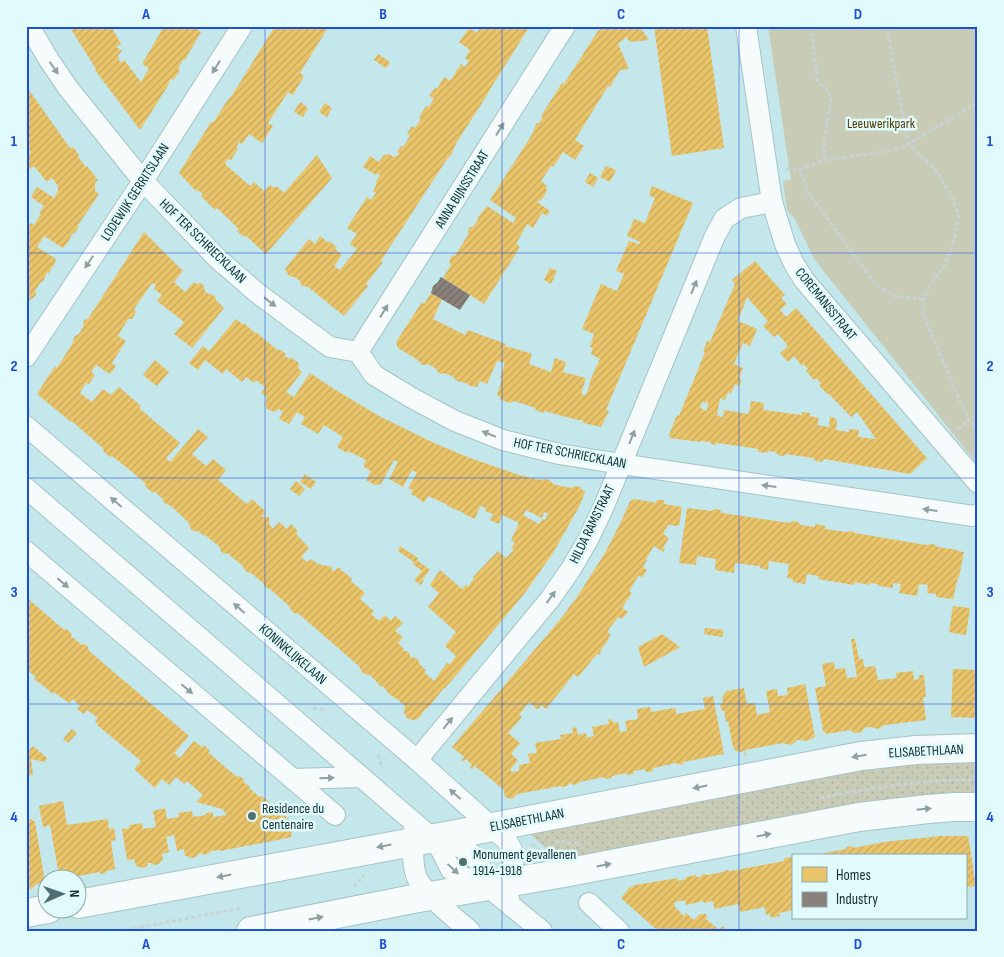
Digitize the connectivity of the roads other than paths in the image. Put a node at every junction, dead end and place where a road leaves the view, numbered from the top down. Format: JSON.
{"nodes":[{"id":1,"x":29,"y":26,"type":"edge"},
{"id":2,"x":242,"y":26,"type":"edge"},
{"id":3,"x":565,"y":26,"type":"edge"},
{"id":4,"x":746,"y":26,"type":"edge"},
{"id":5,"x":143,"y":182,"type":"junction"},
{"id":6,"x":772,"y":202,"type":"junction"},
{"id":7,"x":358,"y":352,"type":"junction"},
{"id":8,"x":26,"y":357,"type":"edge"},
{"id":9,"x":26,"y":426,"type":"edge"},
{"id":10,"x":621,"y":464,"type":"junction"},
{"id":11,"x":978,"y":483,"type":"edge"},
{"id":12,"x":26,"y":488,"type":"edge"},
{"id":13,"x":978,"y":514,"type":"edge"},
{"id":14,"x":26,"y":552,"type":"edge"},
{"id":15,"x":978,"y":748,"type":"edge"},
{"id":16,"x":417,"y":760,"type":"junction"},
{"id":17,"x":360,"y":777,"type":"junction"},
{"id":18,"x":293,"y":779,"type":"junction"},
{"id":19,"x":978,"y":807,"type":"edge"},
{"id":20,"x":335,"y":815,"type":"dead end"},
{"id":21,"x":492,"y":826,"type":"junction"},
{"id":22,"x":420,"y":833,"type":"junction"},
{"id":23,"x":502,"y":891,"type":"junction"},
{"id":24,"x":431,"y":896,"type":"junction"},
{"id":25,"x":88,"y":902,"type":"edge"},
{"id":26,"x":589,"y":903,"type":"dead end"},
{"id":27,"x":249,"y":919,"type":"edge"},
{"id":28,"x":470,"y":931,"type":"edge"},
{"id":29,"x":542,"y":931,"type":"edge"},
{"id":30,"x":619,"y":931,"type":"edge"}],
"edges":[{"from":1,"to":5,"type":"street","name":"HOF TER SCHRIECKLAAN","one_way":true},
{"from":2,"to":5,"type":"street","name":"LODEWIJK GERRITSLAAN","one_way":true},
{"from":7,"to":3,"type":"street","name":"ANNA BIJNSSTRAAT","one_way":true},
{"from":4,"to":6,"type":"street","name":"COREMANSSTRAAT"},
{"from":5,"to":7,"type":"street","name":"HOF TER SCHRIECKLAAN","one_way":true},
{"from":5,"to":8,"type":"street","name":"LODEWIJK GERRITSLAAN","one_way":true},
{"from":10,"to":6,"type":"street","name":"HILDA RAMSTRAAT","one_way":true},
{"from":6,"to":11,"type":"street","name":"COREMANSSTRAAT"},
{"from":10,"to":7,"type":"street","name":"HOF TER SCHRIECKLAAN","one_way":true},
{"from":16,"to":9,"type":"street","name":"KONINKLIJKELAAN","one_way":true},
{"from":13,"to":10,"type":"street","name":"HOF TER SCHRIECKLAAN","one_way":true},
{"from":16,"to":10,"type":"street","name":"HILDA RAMSTRAAT","one_way":true},
{"from":12,"to":17,"type":"street"},
{"from":14,"to":18,"type":"street","one_way":true},
{"from":15,"to":21,"type":"main road","name":"ELISABETHLAAN","one_way":true},
{"from":21,"to":16,"type":"street","name":"KONINKLIJKELAAN","one_way":true},
{"from":18,"to":17,"type":"street","one_way":true},
{"from":17,"to":22,"type":"street"},
{"from":18,"to":20,"type":"street"},
{"from":23,"to":19,"type":"main road","one_way":true},
{"from":21,"to":22,"type":"main road","name":"ELISABETHLAAN"},
{"from":21,"to":23,"type":"street","name":"KONINKLIJKELAAN"},
{"from":22,"to":23,"type":"street"},
{"from":22,"to":24,"type":"street"},
{"from":22,"to":25,"type":"main road","name":"ELISABETHLAAN","one_way":true},
{"from":23,"to":24,"type":"main road"},
{"from":23,"to":29,"type":"street"},
{"from":27,"to":24,"type":"main road","one_way":true},
{"from":24,"to":28,"type":"street"},
{"from":26,"to":30,"type":"street"}]}
